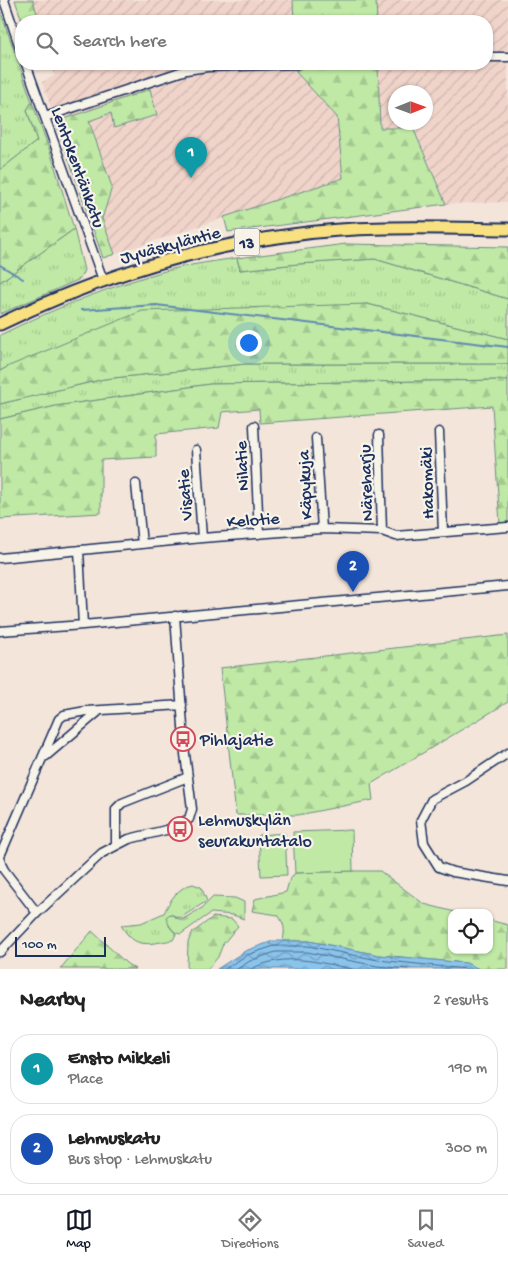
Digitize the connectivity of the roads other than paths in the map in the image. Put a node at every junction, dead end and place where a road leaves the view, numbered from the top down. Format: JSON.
{"nodes":[{"id":1,"x":4,"y":0,"type":"edge"},
{"id":2,"x":15,"y":33,"type":"edge"},
{"id":3,"x":493,"y":57,"type":"edge"},
{"id":4,"x":508,"y":57,"type":"edge"},
{"id":5,"x":28,"y":70,"type":"edge"},
{"id":6,"x":186,"y":70,"type":"edge"},
{"id":7,"x":45,"y":117,"type":"junction"},
{"id":8,"x":508,"y":229,"type":"edge"},
{"id":9,"x":103,"y":280,"type":"junction"},
{"id":10,"x":0,"y":324,"type":"edge"},
{"id":11,"x":254,"y":426,"type":"dead end"},
{"id":12,"x":439,"y":432,"type":"dead end"},
{"id":13,"x":379,"y":435,"type":"dead end"},
{"id":14,"x":316,"y":438,"type":"dead end"},
{"id":15,"x":196,"y":450,"type":"dead end"},
{"id":16,"x":136,"y":484,"type":"dead end"},
{"id":17,"x":508,"y":527,"type":"edge"},
{"id":18,"x":322,"y":530,"type":"junction"},
{"id":19,"x":382,"y":531,"type":"junction"},
{"id":20,"x":443,"y":532,"type":"junction"},
{"id":21,"x":259,"y":534,"type":"junction"},
{"id":22,"x":202,"y":538,"type":"junction"},
{"id":23,"x":142,"y":544,"type":"junction"},
{"id":24,"x":79,"y":550,"type":"junction"},
{"id":25,"x":0,"y":558,"type":"edge"},
{"id":26,"x":508,"y":586,"type":"edge"},
{"id":27,"x":175,"y":616,"type":"junction"},
{"id":28,"x":83,"y":625,"type":"junction"},
{"id":29,"x":0,"y":631,"type":"edge"},
{"id":30,"x":182,"y":705,"type":"junction"},
{"id":31,"x":99,"y":711,"type":"junction"},
{"id":32,"x":508,"y":753,"type":"edge"},
{"id":33,"x":44,"y":758,"type":"junction"},
{"id":34,"x":188,"y":777,"type":"junction"},
{"id":35,"x":116,"y":845,"type":"junction"},
{"id":36,"x":508,"y":881,"type":"edge"},
{"id":37,"x":38,"y":913,"type":"junction"},
{"id":38,"x":0,"y":952,"type":"edge"}],
"edges":[{"from":1,"to":2,"type":"street"},
{"from":3,"to":4,"type":"street"},
{"from":5,"to":7,"type":"street","name":"Lentokentänkatu"},
{"from":6,"to":7,"type":"street"},
{"from":7,"to":9,"type":"street","name":"Lentokentänkatu"},
{"from":8,"to":9,"type":"highway","name":"Jyväskyläntie","number":"13"},
{"from":9,"to":10,"type":"highway","name":"Jyväskyläntie","number":"13"},
{"from":11,"to":21,"type":"street","name":"Nilatie"},
{"from":12,"to":20,"type":"street","name":"Hakomäki"},
{"from":13,"to":19,"type":"street","name":"Näreharju"},
{"from":14,"to":18,"type":"street","name":"Käpykuja"},
{"from":15,"to":22,"type":"street","name":"Visatie"},
{"from":16,"to":23,"type":"street"},
{"from":17,"to":20,"type":"street","name":"Kelotie"},
{"from":18,"to":19,"type":"street","name":"Kelotie"},
{"from":18,"to":21,"type":"street","name":"Kelotie"},
{"from":19,"to":20,"type":"street","name":"Kelotie"},
{"from":21,"to":22,"type":"street","name":"Kelotie"},
{"from":22,"to":23,"type":"street","name":"Kelotie"},
{"from":23,"to":24,"type":"street","name":"Kelotie"},
{"from":24,"to":25,"type":"street","name":"Kelotie"},
{"from":24,"to":28,"type":"street"},
{"from":26,"to":27,"type":"street"},
{"from":27,"to":28,"type":"street"},
{"from":27,"to":30,"type":"street"},
{"from":28,"to":29,"type":"street"},
{"from":30,"to":31,"type":"street"},
{"from":30,"to":34,"type":"street"},
{"from":31,"to":33,"type":"street"},
{"from":31,"to":33,"type":"street"},
{"from":32,"to":36,"type":"street"},
{"from":33,"to":37,"type":"street"},
{"from":34,"to":35,"type":"street"},
{"from":34,"to":35,"type":"street"},
{"from":35,"to":37,"type":"street"},
{"from":37,"to":38,"type":"street"}]}
